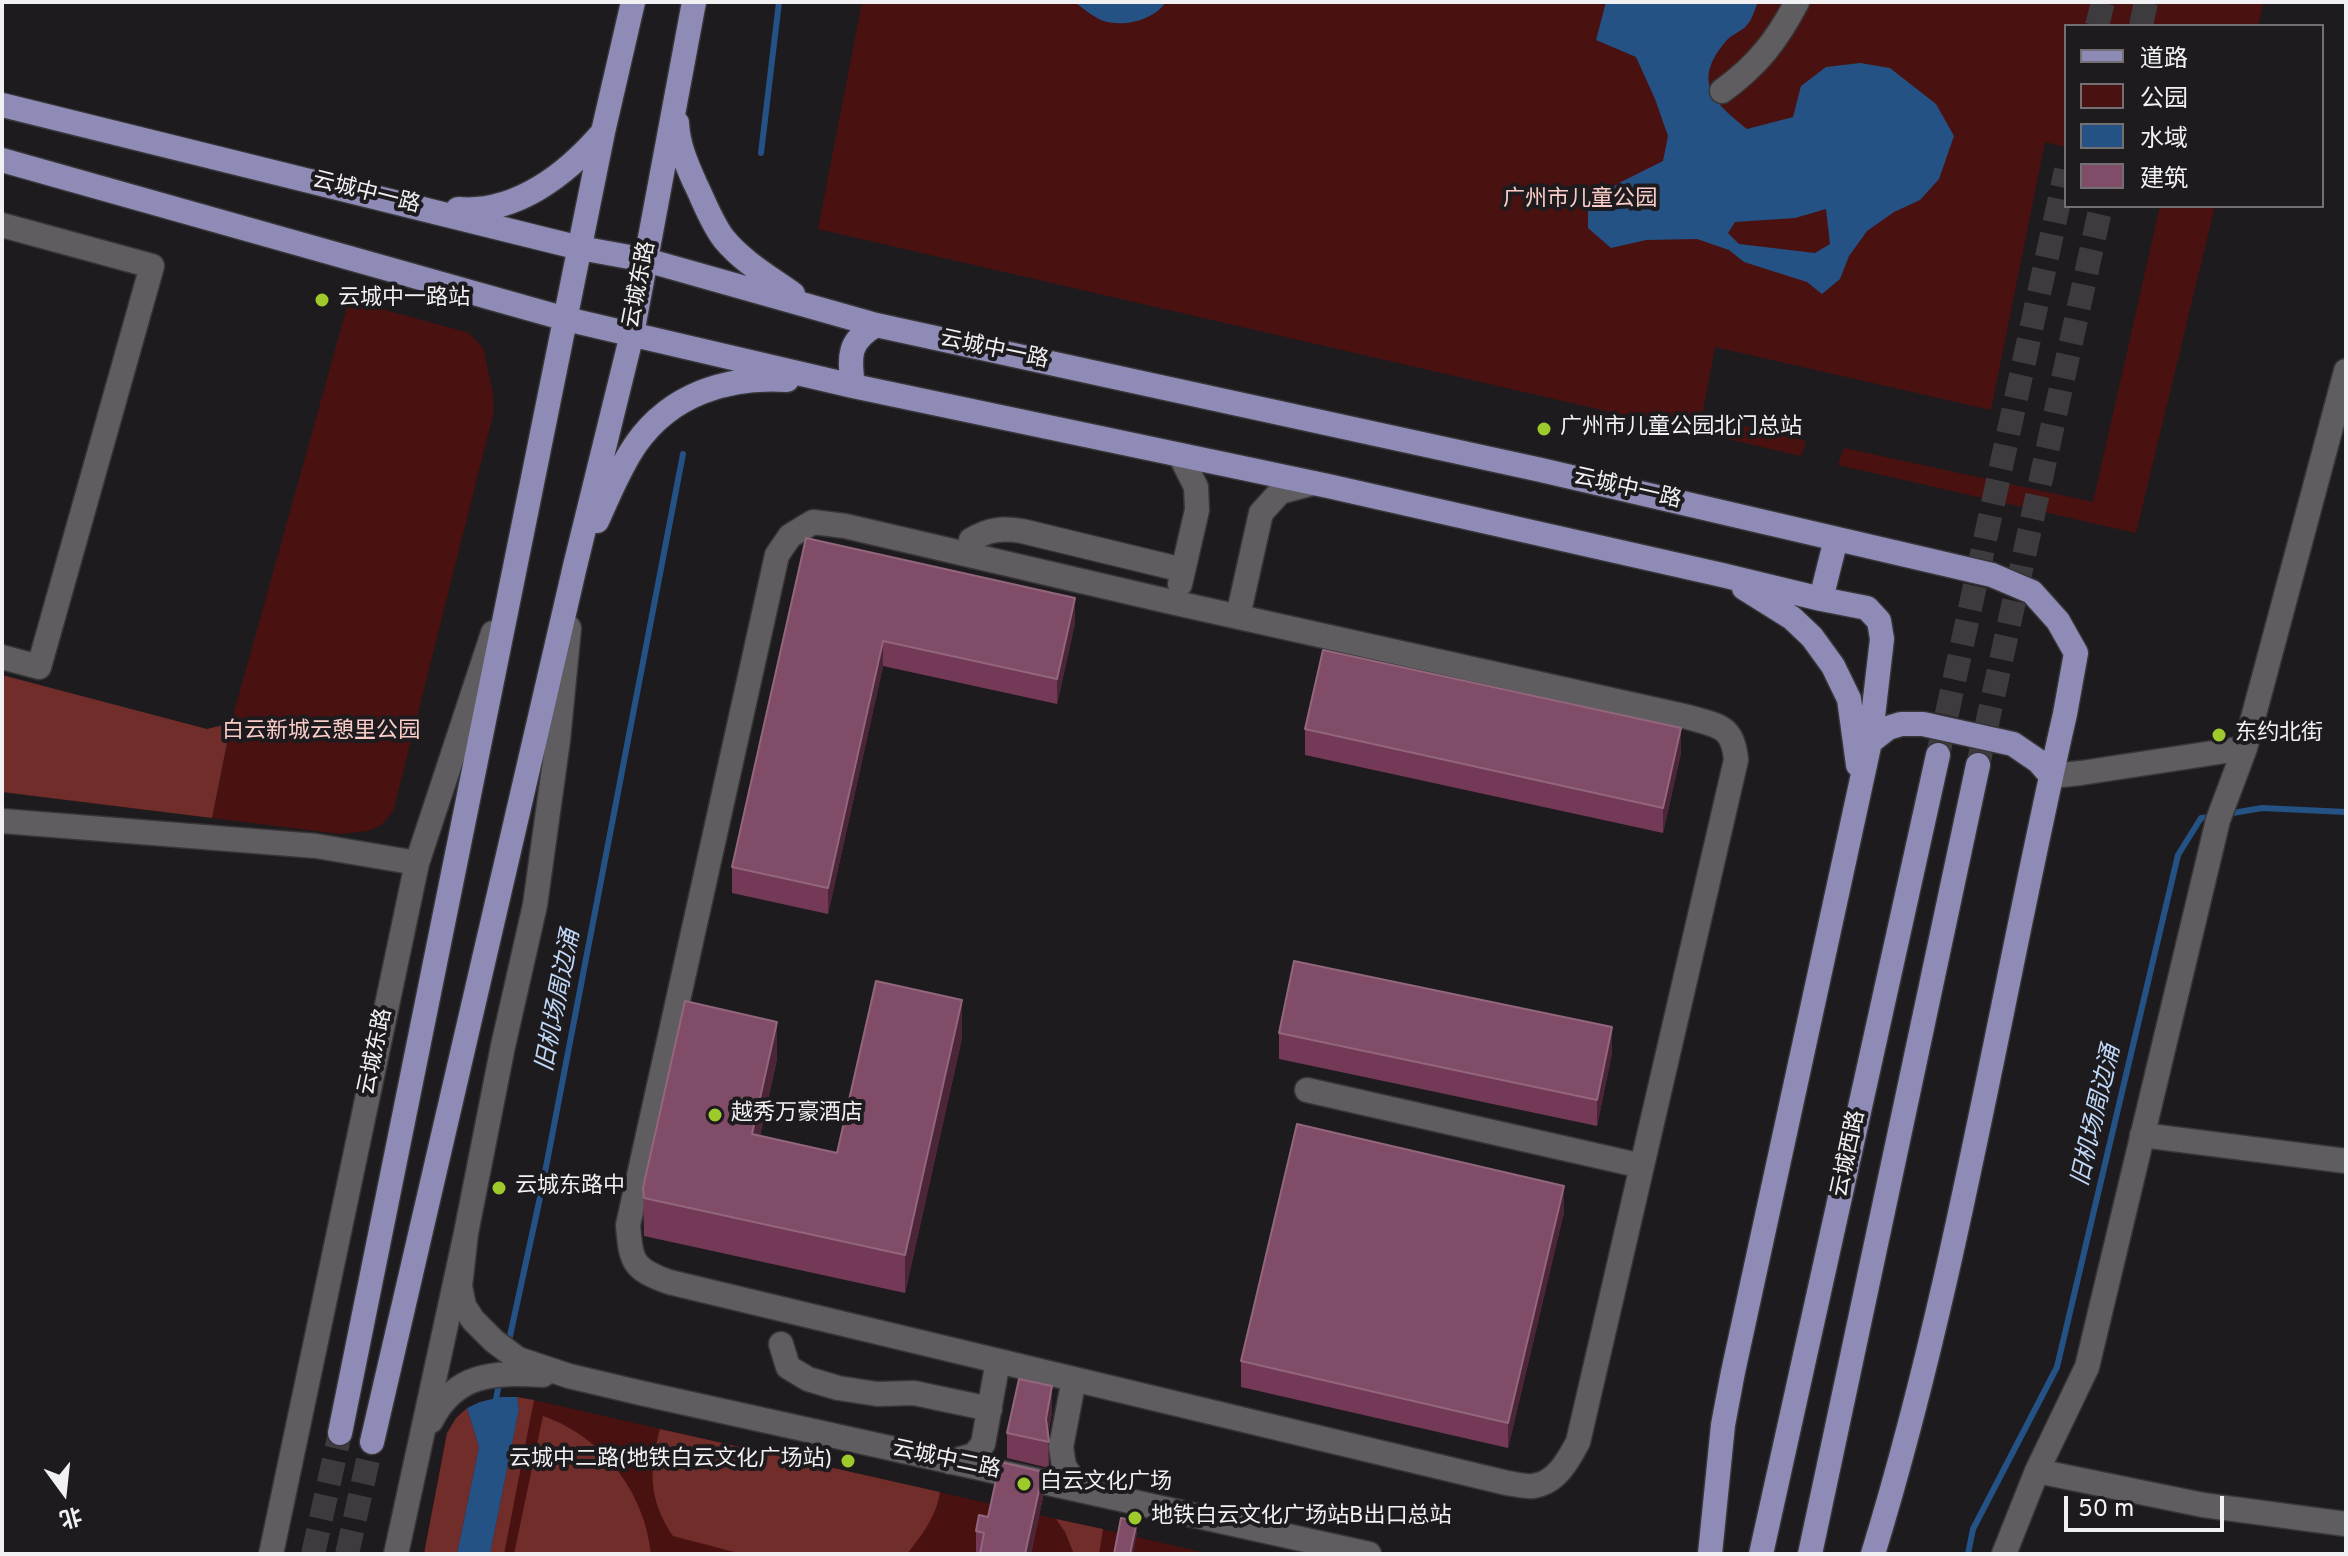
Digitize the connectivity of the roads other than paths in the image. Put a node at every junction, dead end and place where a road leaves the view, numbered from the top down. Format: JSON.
{"nodes":[{"id":1,"x":633,"y":2,"type":"edge"},
{"id":2,"x":694,"y":2,"type":"edge"},
{"id":3,"x":1797,"y":2,"type":"edge"},
{"id":4,"x":1722,"y":91,"type":"dead end"},
{"id":5,"x":675,"y":98,"type":"junction"},
{"id":6,"x":2,"y":105,"type":"edge"},
{"id":7,"x":603,"y":132,"type":"junction"},
{"id":8,"x":2,"y":160,"type":"edge"},
{"id":9,"x":412,"y":205,"type":"junction"},
{"id":10,"x":2,"y":225,"type":"edge"},
{"id":11,"x":580,"y":248,"type":"junction"},
{"id":12,"x":646,"y":260,"type":"junction"},
{"id":13,"x":811,"y":307,"type":"junction"},
{"id":14,"x":566,"y":319,"type":"junction"},
{"id":15,"x":876,"y":325,"type":"junction"},
{"id":16,"x":632,"y":334,"type":"junction"},
{"id":17,"x":2346,"y":371,"type":"edge"},
{"id":18,"x":853,"y":386,"type":"junction"},
{"id":19,"x":2343,"y":395,"type":"edge"},
{"id":20,"x":1180,"y":455,"type":"junction"},
{"id":21,"x":1314,"y":483,"type":"junction"},
{"id":22,"x":1836,"y":539,"type":"junction"},
{"id":23,"x":971,"y":540,"type":"dead end"},
{"id":24,"x":517,"y":558,"type":"junction"},
{"id":25,"x":575,"y":566,"type":"junction"},
{"id":26,"x":1183,"y":570,"type":"junction"},
{"id":27,"x":1722,"y":575,"type":"junction"},
{"id":28,"x":1821,"y":599,"type":"junction"},
{"id":29,"x":1176,"y":603,"type":"junction"},
{"id":30,"x":1238,"y":616,"type":"junction"},
{"id":31,"x":2,"y":657,"type":"edge"},
{"id":32,"x":1870,"y":742,"type":"junction"},
{"id":33,"x":2245,"y":748,"type":"junction"},
{"id":34,"x":1938,"y":755,"type":"tunnel mouth"},
{"id":35,"x":1978,"y":765,"type":"tunnel mouth"},
{"id":36,"x":2051,"y":776,"type":"junction"},
{"id":37,"x":1860,"y":788,"type":"junction"},
{"id":38,"x":2,"y":821,"type":"edge"},
{"id":39,"x":417,"y":863,"type":"junction"},
{"id":40,"x":1307,"y":1090,"type":"dead end"},
{"id":41,"x":2142,"y":1135,"type":"junction"},
{"id":42,"x":2346,"y":1161,"type":"edge"},
{"id":43,"x":1642,"y":1166,"type":"junction"},
{"id":44,"x":466,"y":1233,"type":"junction"},
{"id":45,"x":781,"y":1344,"type":"dead end"},
{"id":46,"x":998,"y":1361,"type":"junction"},
{"id":47,"x":569,"y":1376,"type":"junction"},
{"id":48,"x":1074,"y":1379,"type":"junction"},
{"id":49,"x":990,"y":1409,"type":"junction"},
{"id":50,"x":340,"y":1433,"type":"tunnel mouth"},
{"id":51,"x":421,"y":1440,"type":"junction"},
{"id":52,"x":372,"y":1442,"type":"tunnel mouth"},
{"id":53,"x":950,"y":1462,"type":"junction"},
{"id":54,"x":2037,"y":1471,"type":"junction"},
{"id":55,"x":1079,"y":1489,"type":"junction"},
{"id":56,"x":278,"y":1520,"type":"junction"},
{"id":57,"x":2346,"y":1524,"type":"edge"},
{"id":58,"x":1711,"y":1542,"type":"edge"},
{"id":59,"x":271,"y":1554,"type":"edge"},
{"id":60,"x":283,"y":1554,"type":"edge"},
{"id":61,"x":396,"y":1554,"type":"edge"},
{"id":62,"x":1369,"y":1554,"type":"edge"},
{"id":63,"x":1698,"y":1554,"type":"edge"},
{"id":64,"x":1761,"y":1554,"type":"edge"},
{"id":65,"x":1810,"y":1554,"type":"edge"},
{"id":66,"x":1873,"y":1554,"type":"edge"},
{"id":67,"x":2004,"y":1554,"type":"edge"}],
"edges":[{"from":1,"to":7,"type":"main road","name":"云城东路"},
{"from":2,"to":5,"type":"main road","name":"云城东路"},
{"from":3,"to":4,"type":"street"},
{"from":5,"to":12,"type":"main road","name":"云城东路"},
{"from":5,"to":13,"type":"main road"},
{"from":6,"to":9,"type":"main road","name":"云城中一路"},
{"from":7,"to":9,"type":"main road"},
{"from":7,"to":11,"type":"main road","name":"云城东路"},
{"from":8,"to":14,"type":"main road"},
{"from":9,"to":11,"type":"main road","name":"云城中一路"},
{"from":10,"to":31,"type":"street"},
{"from":11,"to":12,"type":"main road","name":"云城中一路"},
{"from":11,"to":14,"type":"main road","name":"云城东路"},
{"from":12,"to":13,"type":"main road","name":"云城中一路"},
{"from":12,"to":16,"type":"main road","name":"云城东路"},
{"from":13,"to":15,"type":"main road","name":"云城中一路"},
{"from":14,"to":16,"type":"main road"},
{"from":14,"to":24,"type":"main road","name":"云城东路"},
{"from":15,"to":18,"type":"main road"},
{"from":15,"to":22,"type":"main road","name":"云城中一路"},
{"from":16,"to":18,"type":"main road"},
{"from":16,"to":25,"type":"main road","name":"云城东路"},
{"from":17,"to":19,"type":"street"},
{"from":18,"to":20,"type":"main road"},
{"from":18,"to":25,"type":"main road"},
{"from":19,"to":33,"type":"street"},
{"from":20,"to":21,"type":"main road"},
{"from":20,"to":26,"type":"street"},
{"from":21,"to":27,"type":"main road"},
{"from":21,"to":30,"type":"street"},
{"from":22,"to":28,"type":"main road"},
{"from":22,"to":36,"type":"main road","name":"云城中一路"},
{"from":23,"to":26,"type":"street"},
{"from":24,"to":39,"type":"street","name":"云城东路"},
{"from":24,"to":50,"type":"main road","name":"云城东路"},
{"from":25,"to":44,"type":"street","name":"云城东路"},
{"from":25,"to":52,"type":"main road","name":"云城东路"},
{"from":26,"to":29,"type":"street"},
{"from":27,"to":28,"type":"main road"},
{"from":27,"to":37,"type":"main road"},
{"from":28,"to":32,"type":"main road"},
{"from":29,"to":30,"type":"street"},
{"from":29,"to":46,"type":"street"},
{"from":30,"to":43,"type":"street"},
{"from":32,"to":36,"type":"main road"},
{"from":32,"to":37,"type":"main road"},
{"from":33,"to":36,"type":"street"},
{"from":33,"to":41,"type":"street"},
{"from":34,"to":64,"type":"main road","name":"云城西路"},
{"from":35,"to":65,"type":"main road","name":"云城西路"},
{"from":36,"to":66,"type":"main road","name":"云城中一路"},
{"from":37,"to":58,"type":"main road"},
{"from":38,"to":39,"type":"street"},
{"from":39,"to":56,"type":"street","name":"云城东路"},
{"from":40,"to":43,"type":"street"},
{"from":41,"to":42,"type":"street"},
{"from":41,"to":54,"type":"street"},
{"from":43,"to":48,"type":"street"},
{"from":44,"to":47,"type":"street"},
{"from":44,"to":51,"type":"street","name":"云城东路"},
{"from":45,"to":49,"type":"street"},
{"from":46,"to":48,"type":"street"},
{"from":46,"to":49,"type":"street"},
{"from":47,"to":51,"type":"street"},
{"from":47,"to":53,"type":"street","name":"云城中二路"},
{"from":48,"to":55,"type":"street"},
{"from":49,"to":53,"type":"street"},
{"from":51,"to":61,"type":"street","name":"云城东路"},
{"from":53,"to":55,"type":"street","name":"云城中二路"},
{"from":54,"to":57,"type":"street"},
{"from":54,"to":67,"type":"street"},
{"from":55,"to":62,"type":"street","name":"云城中二路"},
{"from":56,"to":59,"type":"street","name":"云城东路"},
{"from":56,"to":60,"type":"street"},
{"from":58,"to":63,"type":"main road"}]}
